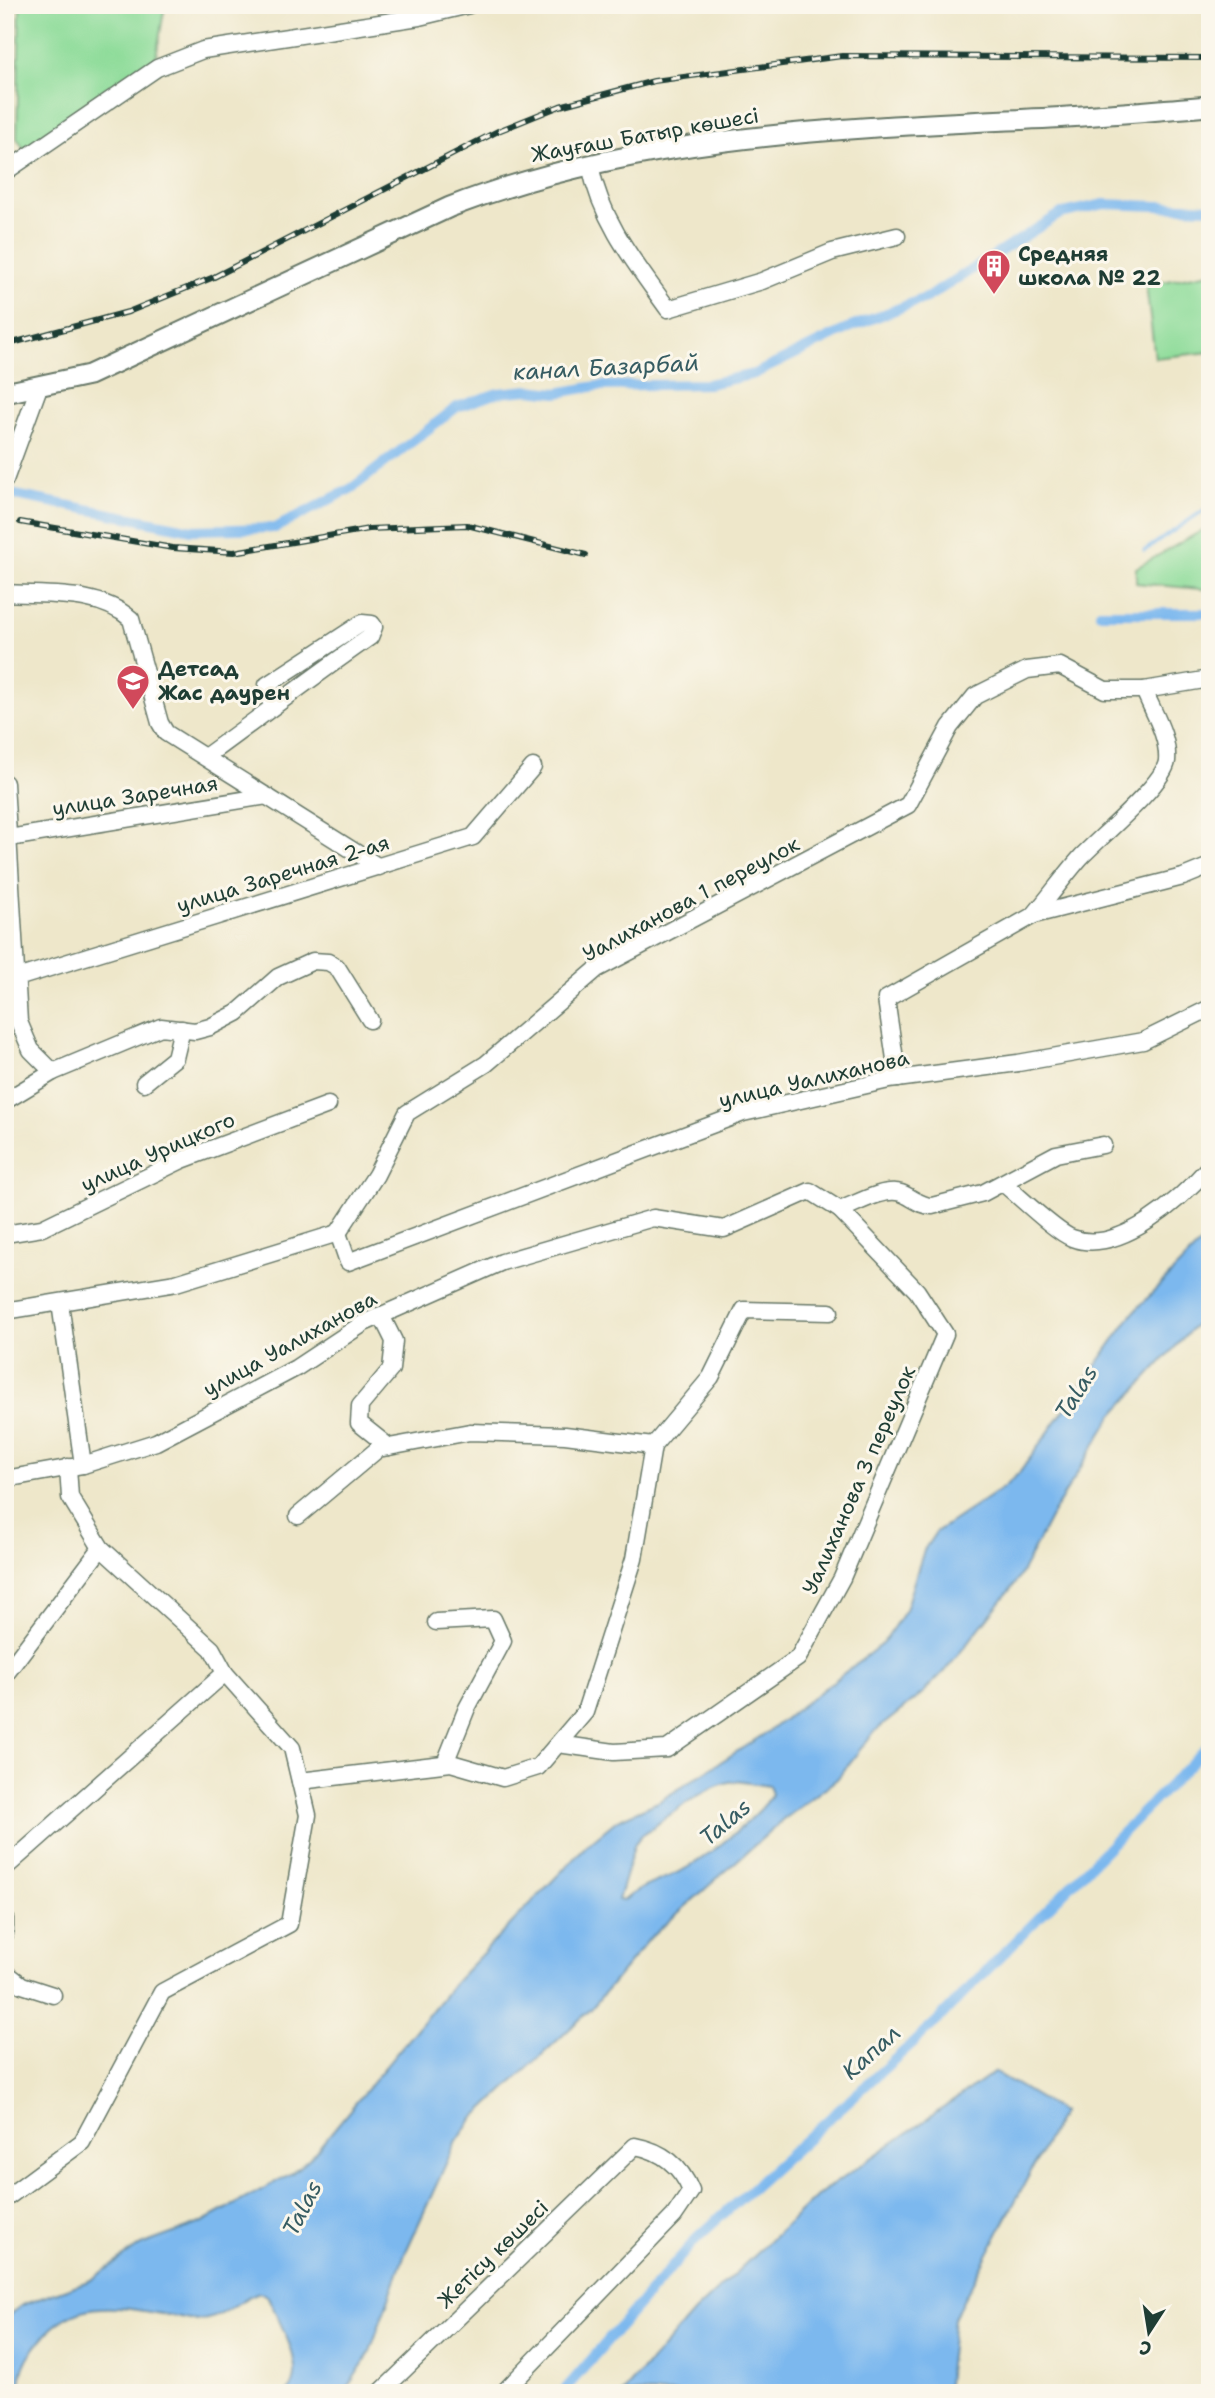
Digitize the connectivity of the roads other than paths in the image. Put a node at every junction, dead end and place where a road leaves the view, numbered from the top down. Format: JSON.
{"nodes":[{"id":1,"x":469,"y":5,"type":"edge"},
{"id":2,"x":1210,"y":106,"type":"edge"},
{"id":3,"x":590,"y":165,"type":"junction"},
{"id":4,"x":5,"y":172,"type":"edge"},
{"id":5,"x":897,"y":236,"type":"dead end"},
{"id":6,"x":39,"y":387,"type":"junction"},
{"id":7,"x":5,"y":393,"type":"edge"},
{"id":8,"x":7,"y":476,"type":"edge"},
{"id":9,"x":5,"y":593,"type":"edge"},
{"id":10,"x":304,"y":660,"type":"junction"},
{"id":11,"x":314,"y":676,"type":"junction"},
{"id":12,"x":1210,"y":679,"type":"edge"},
{"id":13,"x":1144,"y":690,"type":"junction"},
{"id":14,"x":274,"y":706,"type":"junction"},
{"id":15,"x":205,"y":757,"type":"junction"},
{"id":16,"x":533,"y":767,"type":"dead end"},
{"id":17,"x":5,"y":783,"type":"edge"},
{"id":18,"x":267,"y":796,"type":"junction"},
{"id":19,"x":9,"y":838,"type":"junction"},
{"id":20,"x":1210,"y":866,"type":"edge"},
{"id":21,"x":379,"y":867,"type":"junction"},
{"id":22,"x":1034,"y":915,"type":"junction"},
{"id":23,"x":17,"y":978,"type":"junction"},
{"id":24,"x":1210,"y":1008,"type":"edge"},
{"id":25,"x":370,"y":1020,"type":"dead end"},
{"id":26,"x":12,"y":1025,"type":"edge"},
{"id":27,"x":182,"y":1029,"type":"junction"},
{"id":28,"x":53,"y":1072,"type":"junction"},
{"id":29,"x":898,"y":1079,"type":"junction"},
{"id":30,"x":144,"y":1083,"type":"dead end"},
{"id":31,"x":5,"y":1101,"type":"edge"},
{"id":32,"x":328,"y":1105,"type":"dead end"},
{"id":33,"x":1104,"y":1145,"type":"dead end"},
{"id":34,"x":1210,"y":1166,"type":"edge"},
{"id":35,"x":1004,"y":1184,"type":"junction"},
{"id":36,"x":840,"y":1210,"type":"junction"},
{"id":37,"x":338,"y":1233,"type":"junction"},
{"id":38,"x":5,"y":1234,"type":"edge"},
{"id":39,"x":60,"y":1303,"type":"junction"},
{"id":40,"x":5,"y":1311,"type":"edge"},
{"id":41,"x":830,"y":1312,"type":"dead end"},
{"id":42,"x":381,"y":1315,"type":"junction"},
{"id":43,"x":653,"y":1446,"type":"junction"},
{"id":44,"x":388,"y":1447,"type":"junction"},
{"id":45,"x":75,"y":1466,"type":"junction"},
{"id":46,"x":5,"y":1479,"type":"edge"},
{"id":47,"x":298,"y":1516,"type":"dead end"},
{"id":48,"x":101,"y":1548,"type":"junction"},
{"id":49,"x":436,"y":1622,"type":"dead end"},
{"id":50,"x":226,"y":1673,"type":"junction"},
{"id":51,"x":5,"y":1675,"type":"edge"},
{"id":52,"x":558,"y":1744,"type":"junction"},
{"id":53,"x":445,"y":1763,"type":"junction"},
{"id":54,"x":300,"y":1781,"type":"junction"},
{"id":55,"x":5,"y":1868,"type":"edge"},
{"id":56,"x":5,"y":1918,"type":"edge"},
{"id":57,"x":5,"y":1934,"type":"edge"},
{"id":58,"x":5,"y":1972,"type":"edge"},
{"id":59,"x":53,"y":1995,"type":"dead end"},
{"id":60,"x":5,"y":2199,"type":"edge"},
{"id":61,"x":380,"y":2393,"type":"edge"},
{"id":62,"x":503,"y":2393,"type":"edge"}],
"edges":[{"from":1,"to":4,"type":"street"},
{"from":2,"to":3,"type":"main road","name":"Жауғаш Батыр көшесі"},
{"from":3,"to":5,"type":"street"},
{"from":3,"to":6,"type":"main road","name":"Жауғаш Батыр көшесі"},
{"from":6,"to":7,"type":"main road","name":"Жауғаш Батыр көшесі"},
{"from":6,"to":8,"type":"street"},
{"from":9,"to":15,"type":"street","name":"улица Заречная"},
{"from":10,"to":11,"type":"street"},
{"from":10,"to":11,"type":"street","name":"улица Заречная"},
{"from":10,"to":14,"type":"street"},
{"from":11,"to":14,"type":"street","name":"улица Заречная"},
{"from":12,"to":13,"type":"street","name":"Уалиханова 1 переулок"},
{"from":13,"to":22,"type":"street"},
{"from":13,"to":37,"type":"street","name":"Уалиханова 1 переулок"},
{"from":14,"to":15,"type":"street","name":"улица Заречная"},
{"from":15,"to":18,"type":"street","name":"улица Заречная"},
{"from":16,"to":21,"type":"street","name":"улица Заречная 2-ая"},
{"from":17,"to":19,"type":"street"},
{"from":18,"to":19,"type":"street","name":"улица Заречная"},
{"from":18,"to":21,"type":"street","name":"улица Заречная"},
{"from":19,"to":23,"type":"street"},
{"from":20,"to":22,"type":"street"},
{"from":21,"to":23,"type":"street","name":"улица Заречная 2-ая"},
{"from":22,"to":29,"type":"street"},
{"from":23,"to":26,"type":"street"},
{"from":24,"to":29,"type":"street","name":"улица Уалиханова"},
{"from":25,"to":27,"type":"street"},
{"from":26,"to":28,"type":"street"},
{"from":27,"to":28,"type":"street"},
{"from":27,"to":30,"type":"street"},
{"from":28,"to":31,"type":"street"},
{"from":29,"to":37,"type":"street","name":"улица Уалиханова"},
{"from":32,"to":38,"type":"street","name":"улица Урицкого"},
{"from":33,"to":35,"type":"street"},
{"from":34,"to":35,"type":"street"},
{"from":35,"to":36,"type":"street"},
{"from":36,"to":42,"type":"street","name":"улица Уалиханова"},
{"from":36,"to":52,"type":"street","name":"Уалиханова 3 переулок"},
{"from":37,"to":39,"type":"street"},
{"from":39,"to":40,"type":"street"},
{"from":39,"to":45,"type":"street"},
{"from":41,"to":43,"type":"street"},
{"from":42,"to":44,"type":"street"},
{"from":42,"to":45,"type":"street","name":"улица Уалиханова"},
{"from":43,"to":44,"type":"street"},
{"from":43,"to":52,"type":"street"},
{"from":44,"to":47,"type":"street"},
{"from":45,"to":46,"type":"street","name":"улица Уалиханова"},
{"from":45,"to":48,"type":"street"},
{"from":48,"to":50,"type":"street"},
{"from":48,"to":51,"type":"street"},
{"from":49,"to":53,"type":"street"},
{"from":50,"to":54,"type":"street"},
{"from":50,"to":55,"type":"street"},
{"from":52,"to":53,"type":"street"},
{"from":53,"to":54,"type":"street"},
{"from":54,"to":60,"type":"street"},
{"from":56,"to":57,"type":"street"},
{"from":58,"to":59,"type":"street"},
{"from":61,"to":62,"type":"street","name":"Жетісу көшесі"}]}
